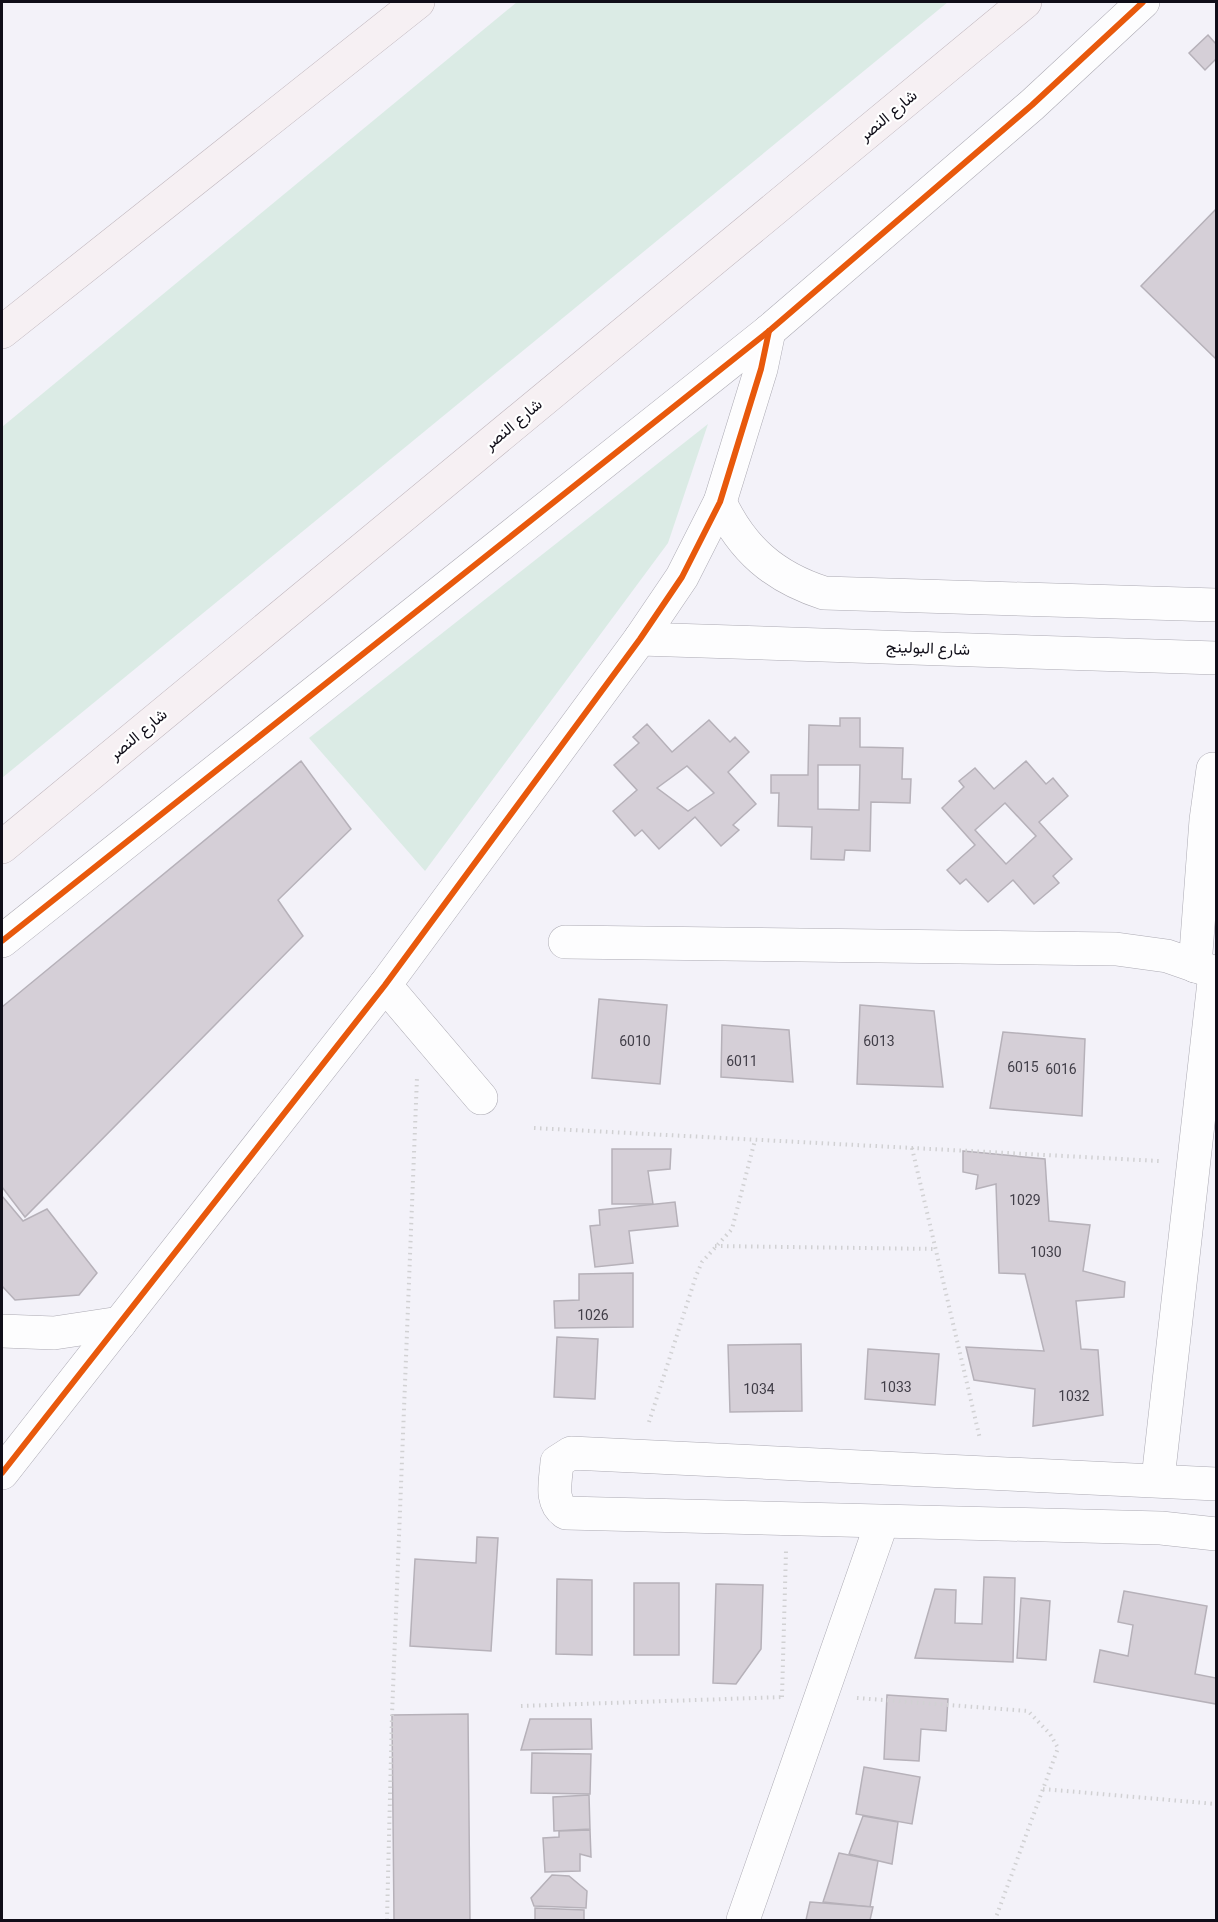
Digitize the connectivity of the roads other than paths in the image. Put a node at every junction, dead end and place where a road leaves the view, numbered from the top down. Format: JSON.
{"nodes":[{"id":1,"x":418,"y":2,"type":"edge"},
{"id":2,"x":1024,"y":2,"type":"edge"},
{"id":3,"x":1143,"y":2,"type":"edge"},
{"id":4,"x":769,"y":331,"type":"junction"},
{"id":5,"x":2,"y":332,"type":"edge"},
{"id":6,"x":720,"y":502,"type":"junction"},
{"id":7,"x":1216,"y":605,"type":"edge"},
{"id":8,"x":640,"y":639,"type":"junction"},
{"id":9,"x":1216,"y":658,"type":"edge"},
{"id":10,"x":1213,"y":769,"type":"dead end"},
{"id":11,"x":2,"y":853,"type":"edge"},
{"id":12,"x":2,"y":941,"type":"edge"},
{"id":13,"x":565,"y":942,"type":"dead end"},
{"id":14,"x":1209,"y":970,"type":"edge"},
{"id":15,"x":385,"y":985,"type":"junction"},
{"id":16,"x":481,"y":1098,"type":"dead end"},
{"id":17,"x":120,"y":1323,"type":"junction"},
{"id":18,"x":2,"y":1331,"type":"edge"},
{"id":19,"x":2,"y":1473,"type":"edge"},
{"id":20,"x":1158,"y":1479,"type":"junction"},
{"id":21,"x":1216,"y":1484,"type":"edge"},
{"id":22,"x":882,"y":1522,"type":"junction"},
{"id":23,"x":1216,"y":1534,"type":"edge"},
{"id":24,"x":743,"y":1920,"type":"edge"}],
"edges":[{"from":1,"to":5,"type":"main road"},
{"from":2,"to":11,"type":"main road","name":"شارع النصر"},
{"from":3,"to":4,"type":"street"},
{"from":4,"to":6,"type":"street"},
{"from":4,"to":12,"type":"street"},
{"from":6,"to":7,"type":"street"},
{"from":6,"to":8,"type":"street"},
{"from":8,"to":9,"type":"street","name":"شارع البولينج"},
{"from":8,"to":15,"type":"street"},
{"from":10,"to":14,"type":"street"},
{"from":13,"to":14,"type":"street"},
{"from":14,"to":20,"type":"street"},
{"from":15,"to":16,"type":"street"},
{"from":15,"to":17,"type":"street"},
{"from":17,"to":18,"type":"street"},
{"from":17,"to":19,"type":"street"},
{"from":20,"to":21,"type":"street"},
{"from":20,"to":22,"type":"street"},
{"from":22,"to":23,"type":"street"},
{"from":22,"to":24,"type":"street"}]}
